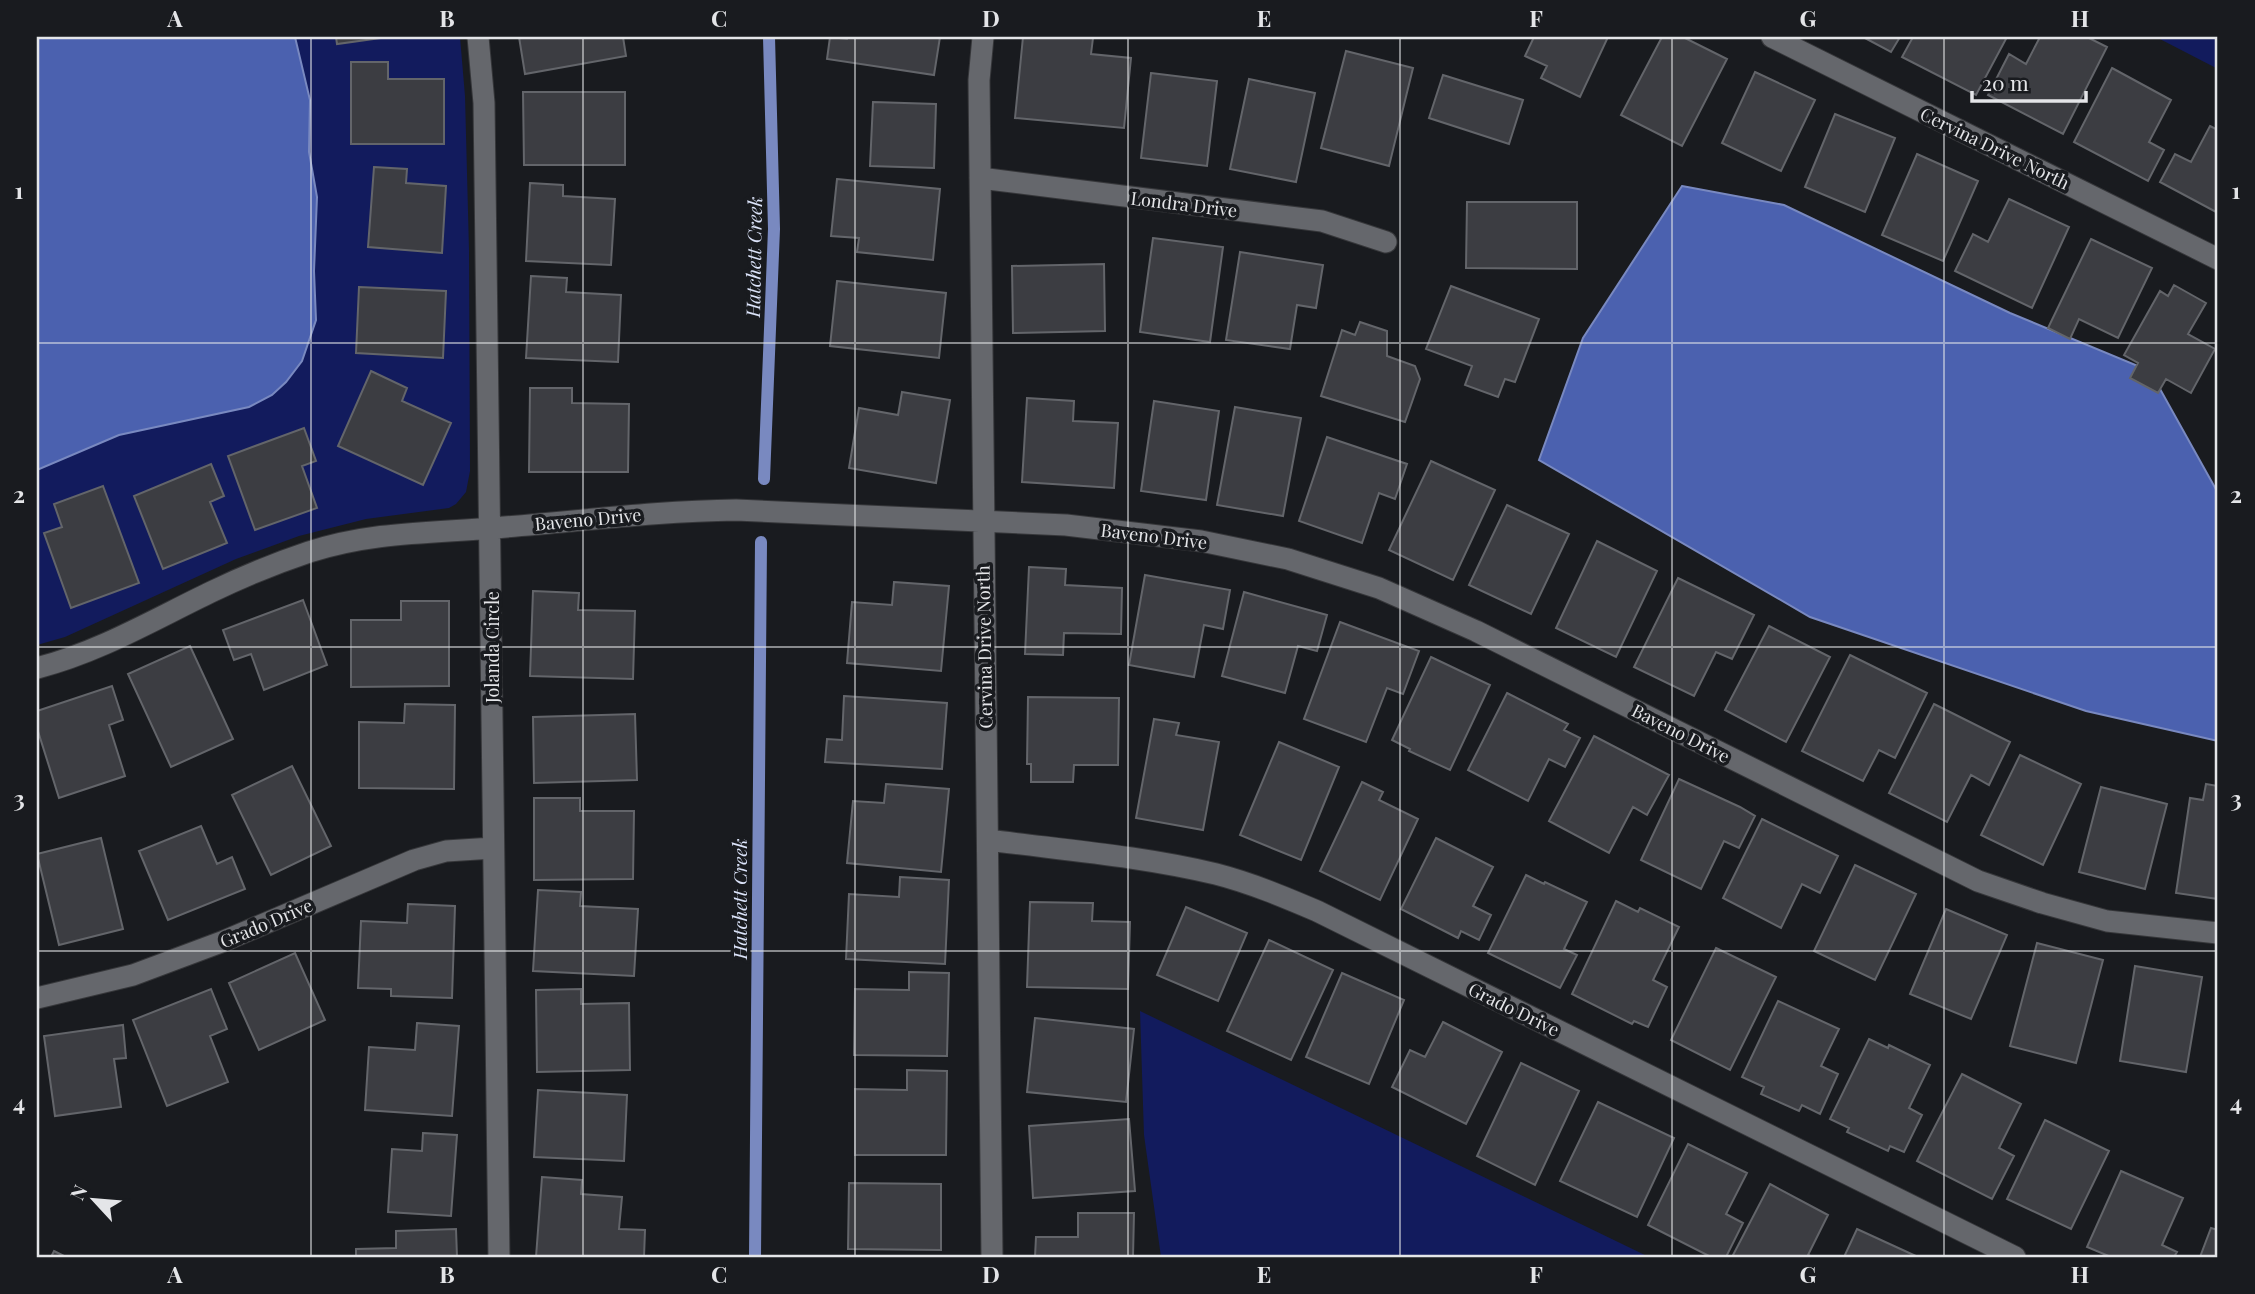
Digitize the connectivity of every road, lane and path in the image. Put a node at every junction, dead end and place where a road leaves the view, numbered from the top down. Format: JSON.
{"nodes":[{"id":1,"x":478,"y":37,"type":"edge"},
{"id":2,"x":984,"y":37,"type":"edge"},
{"id":3,"x":1772,"y":37,"type":"edge"},
{"id":4,"x":980,"y":178,"type":"junction"},
{"id":5,"x":1386,"y":242,"type":"dead end"},
{"id":6,"x":2218,"y":259,"type":"edge"},
{"id":7,"x":982,"y":521,"type":"junction"},
{"id":8,"x":491,"y":528,"type":"junction"},
{"id":9,"x":37,"y":668,"type":"edge"},
{"id":10,"x":988,"y":840,"type":"junction"},
{"id":11,"x":493,"y":848,"type":"junction"},
{"id":12,"x":2218,"y":933,"type":"edge"},
{"id":13,"x":37,"y":998,"type":"edge"},
{"id":14,"x":499,"y":1257,"type":"edge"},
{"id":15,"x":992,"y":1257,"type":"edge"},
{"id":16,"x":2015,"y":1257,"type":"edge"}],
"edges":[{"from":1,"to":8,"type":"street","name":"Jolanda Circle"},
{"from":2,"to":4,"type":"street","name":"Cervina Drive North"},
{"from":3,"to":6,"type":"street","name":"Cervina Drive North"},
{"from":4,"to":5,"type":"street","name":"Londra Drive"},
{"from":4,"to":7,"type":"street","name":"Cervina Drive North"},
{"from":7,"to":8,"type":"street","name":"Baveno Drive"},
{"from":7,"to":10,"type":"street","name":"Cervina Drive North"},
{"from":7,"to":12,"type":"street","name":"Baveno Drive"},
{"from":8,"to":9,"type":"street","name":"Baveno Drive"},
{"from":8,"to":11,"type":"street","name":"Jolanda Circle"},
{"from":10,"to":15,"type":"street","name":"Cervina Drive North"},
{"from":10,"to":16,"type":"street","name":"Grado Drive"},
{"from":11,"to":13,"type":"street","name":"Grado Drive"},
{"from":11,"to":14,"type":"street","name":"Jolanda Circle"}]}
